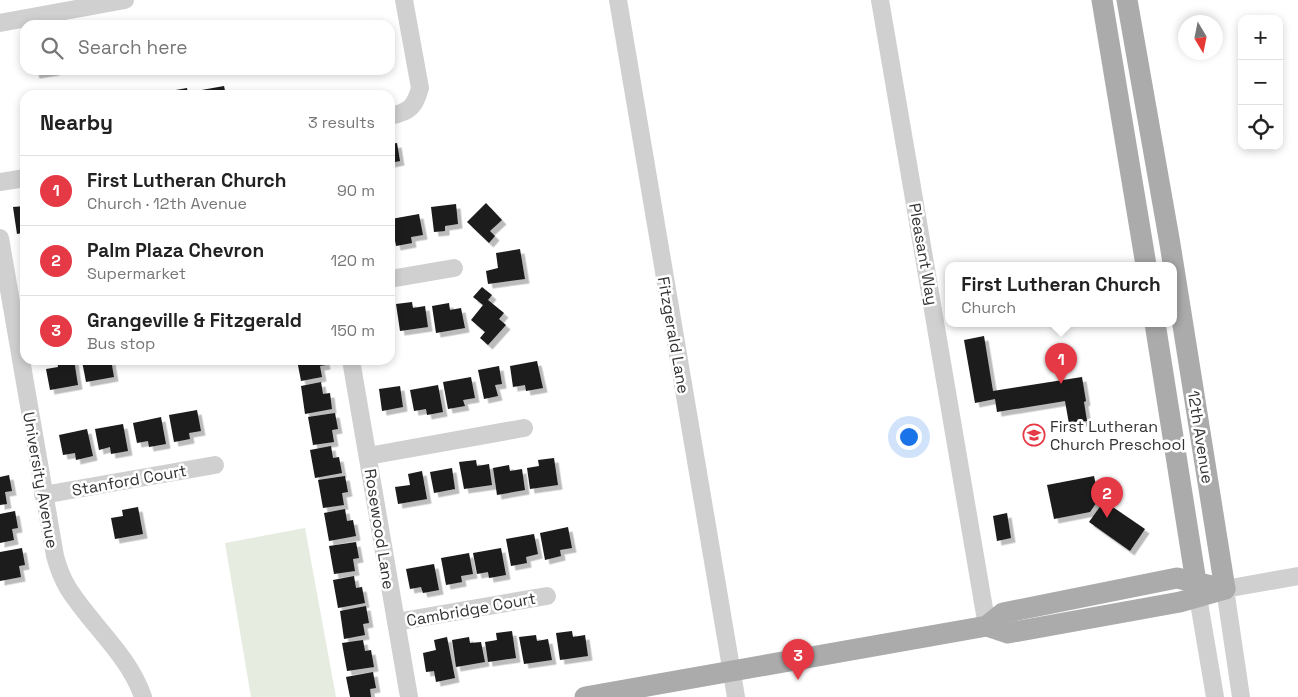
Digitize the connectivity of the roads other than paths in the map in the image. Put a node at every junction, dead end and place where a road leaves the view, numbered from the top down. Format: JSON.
{"nodes":[{"id":1,"x":125,"y":0,"type":"edge"},
{"id":2,"x":404,"y":0,"type":"edge"},
{"id":3,"x":618,"y":0,"type":"edge"},
{"id":4,"x":880,"y":0,"type":"edge"},
{"id":5,"x":1102,"y":0,"type":"edge"},
{"id":6,"x":1127,"y":0,"type":"edge"},
{"id":7,"x":0,"y":23,"type":"edge"},
{"id":8,"x":395,"y":115,"type":"edge"},
{"id":9,"x":20,"y":179,"type":"edge"},
{"id":10,"x":0,"y":182,"type":"edge"},
{"id":11,"x":0,"y":238,"type":"edge"},
{"id":12,"x":1146,"y":262,"type":"edge"},
{"id":13,"x":1173,"y":262,"type":"edge"},
{"id":14,"x":454,"y":268,"type":"dead end"},
{"id":15,"x":395,"y":278,"type":"edge"},
{"id":16,"x":1177,"y":285,"type":"edge"},
{"id":17,"x":1156,"y":327,"type":"edge"},
{"id":18,"x":20,"y":331,"type":"edge"},
{"id":19,"x":26,"y":365,"type":"edge"},
{"id":20,"x":352,"y":365,"type":"edge"},
{"id":21,"x":524,"y":428,"type":"dead end"},
{"id":22,"x":368,"y":456,"type":"junction"},
{"id":23,"x":215,"y":465,"type":"dead end"},
{"id":24,"x":44,"y":495,"type":"junction"},
{"id":25,"x":1298,"y":576,"type":"edge"},
{"id":26,"x":1225,"y":589,"type":"junction"},
{"id":27,"x":1197,"y":590,"type":"junction"},
{"id":28,"x":547,"y":596,"type":"dead end"},
{"id":29,"x":396,"y":622,"type":"junction"},
{"id":30,"x":988,"y":626,"type":"junction"},
{"id":31,"x":731,"y":670,"type":"junction"},
{"id":32,"x":143,"y":697,"type":"edge"},
{"id":33,"x":409,"y":697,"type":"edge"},
{"id":34,"x":585,"y":697,"type":"edge"},
{"id":35,"x":736,"y":697,"type":"edge"},
{"id":36,"x":1215,"y":697,"type":"edge"},
{"id":37,"x":1241,"y":697,"type":"edge"}],
"edges":[{"from":1,"to":7,"type":"street"},
{"from":2,"to":8,"type":"street"},
{"from":3,"to":31,"type":"street","name":"Fitzgerald Lane"},
{"from":4,"to":30,"type":"street","name":"Pleasant Way"},
{"from":5,"to":12,"type":"main road"},
{"from":6,"to":13,"type":"main road","name":"12th Avenue"},
{"from":9,"to":10,"type":"street"},
{"from":11,"to":18,"type":"street","name":"University Avenue"},
{"from":14,"to":15,"type":"street"},
{"from":16,"to":26,"type":"main road","name":"12th Avenue"},
{"from":17,"to":27,"type":"main road","name":"12th Avenue"},
{"from":19,"to":24,"type":"street","name":"University Avenue"},
{"from":20,"to":22,"type":"street","name":"Rosewood Lane"},
{"from":21,"to":22,"type":"street"},
{"from":22,"to":29,"type":"street","name":"Rosewood Lane"},
{"from":23,"to":24,"type":"street","name":"Stanford Court"},
{"from":24,"to":32,"type":"street","name":"University Avenue"},
{"from":25,"to":26,"type":"street"},
{"from":26,"to":27,"type":"main road"},
{"from":26,"to":37,"type":"street","name":"12th Avenue"},
{"from":27,"to":30,"type":"main road"},
{"from":27,"to":36,"type":"street","name":"12th Avenue"},
{"from":28,"to":29,"type":"street","name":"Cambridge Court"},
{"from":29,"to":33,"type":"street","name":"Rosewood Lane"},
{"from":30,"to":31,"type":"main road"},
{"from":31,"to":34,"type":"main road"},
{"from":31,"to":35,"type":"street","name":"Fitzgerald Lane"}]}
